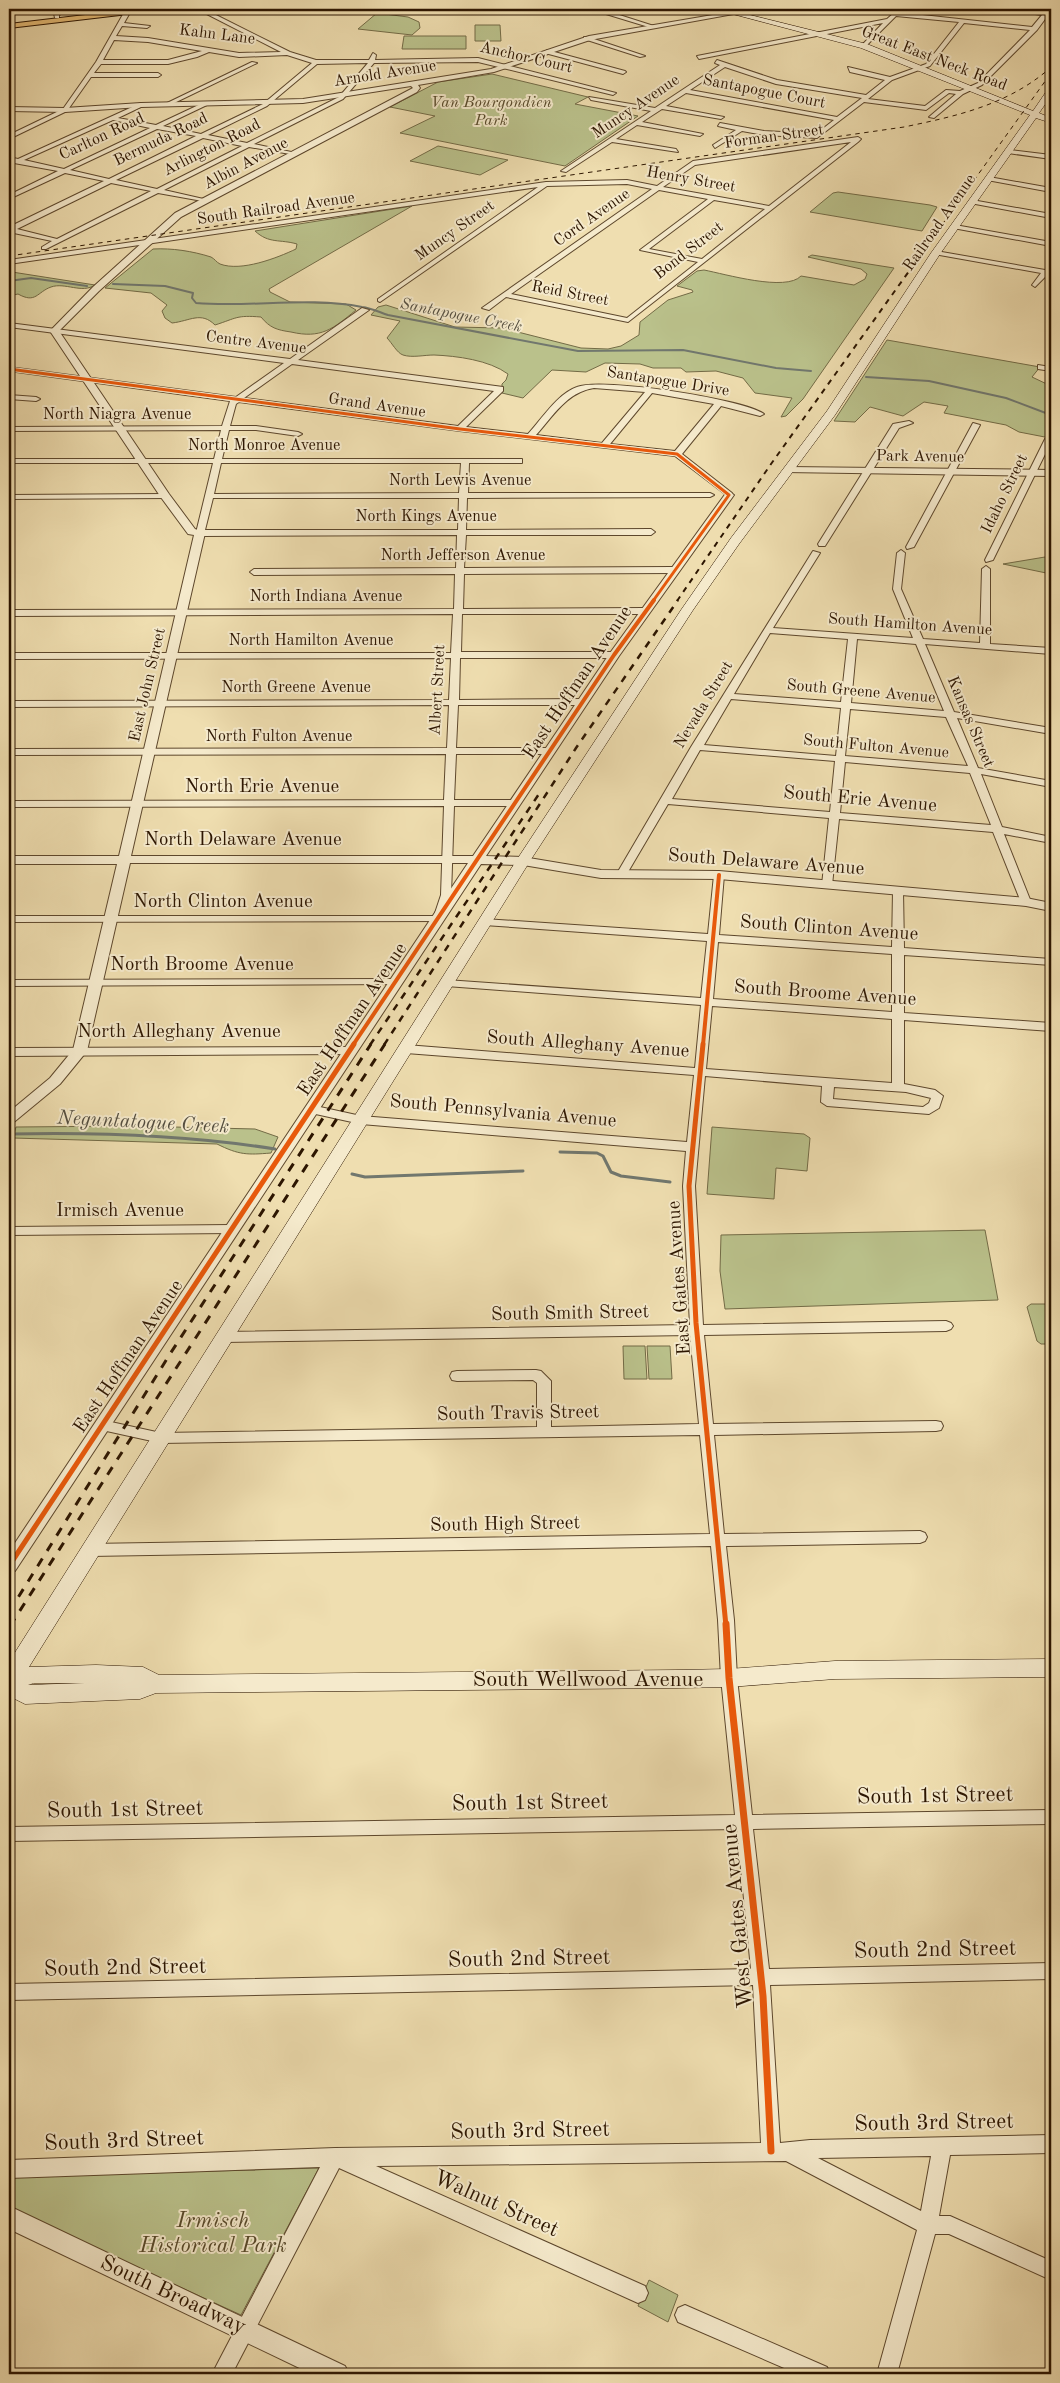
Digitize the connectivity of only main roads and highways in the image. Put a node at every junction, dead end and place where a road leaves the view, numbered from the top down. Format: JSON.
{"nodes":[{"id":1,"x":140,"y":9,"type":"edge"},
{"id":2,"x":154,"y":9,"type":"edge"},
{"id":3,"x":718,"y":9,"type":"edge"},
{"id":4,"x":127,"y":10,"type":"edge"},
{"id":5,"x":9,"y":24,"type":"edge"},
{"id":6,"x":1051,"y":92,"type":"edge"},
{"id":7,"x":1035,"y":115,"type":"junction"},
{"id":8,"x":1051,"y":122,"type":"edge"},
{"id":9,"x":1028,"y":127,"type":"junction"},
{"id":10,"x":1051,"y":1668,"type":"edge"},
{"id":11,"x":9,"y":1683,"type":"edge"}],
"edges":[{"from":1,"to":4,"type":"main road"},
{"from":2,"to":4,"type":"main road"},
{"from":3,"to":7,"type":"main road","name":"Great East Neck Road"},
{"from":4,"to":5,"type":"main road"},
{"from":6,"to":7,"type":"main road","name":"Railroad Avenue"},
{"from":7,"to":8,"type":"main road","name":"Great East Neck Road"},
{"from":7,"to":9,"type":"main road","name":"Railroad Avenue"},
{"from":8,"to":9,"type":"main road"},
{"from":9,"to":11,"type":"main road","name":"Railroad Avenue"},
{"from":10,"to":11,"type":"main road","name":"South Wellwood Avenue"}]}
